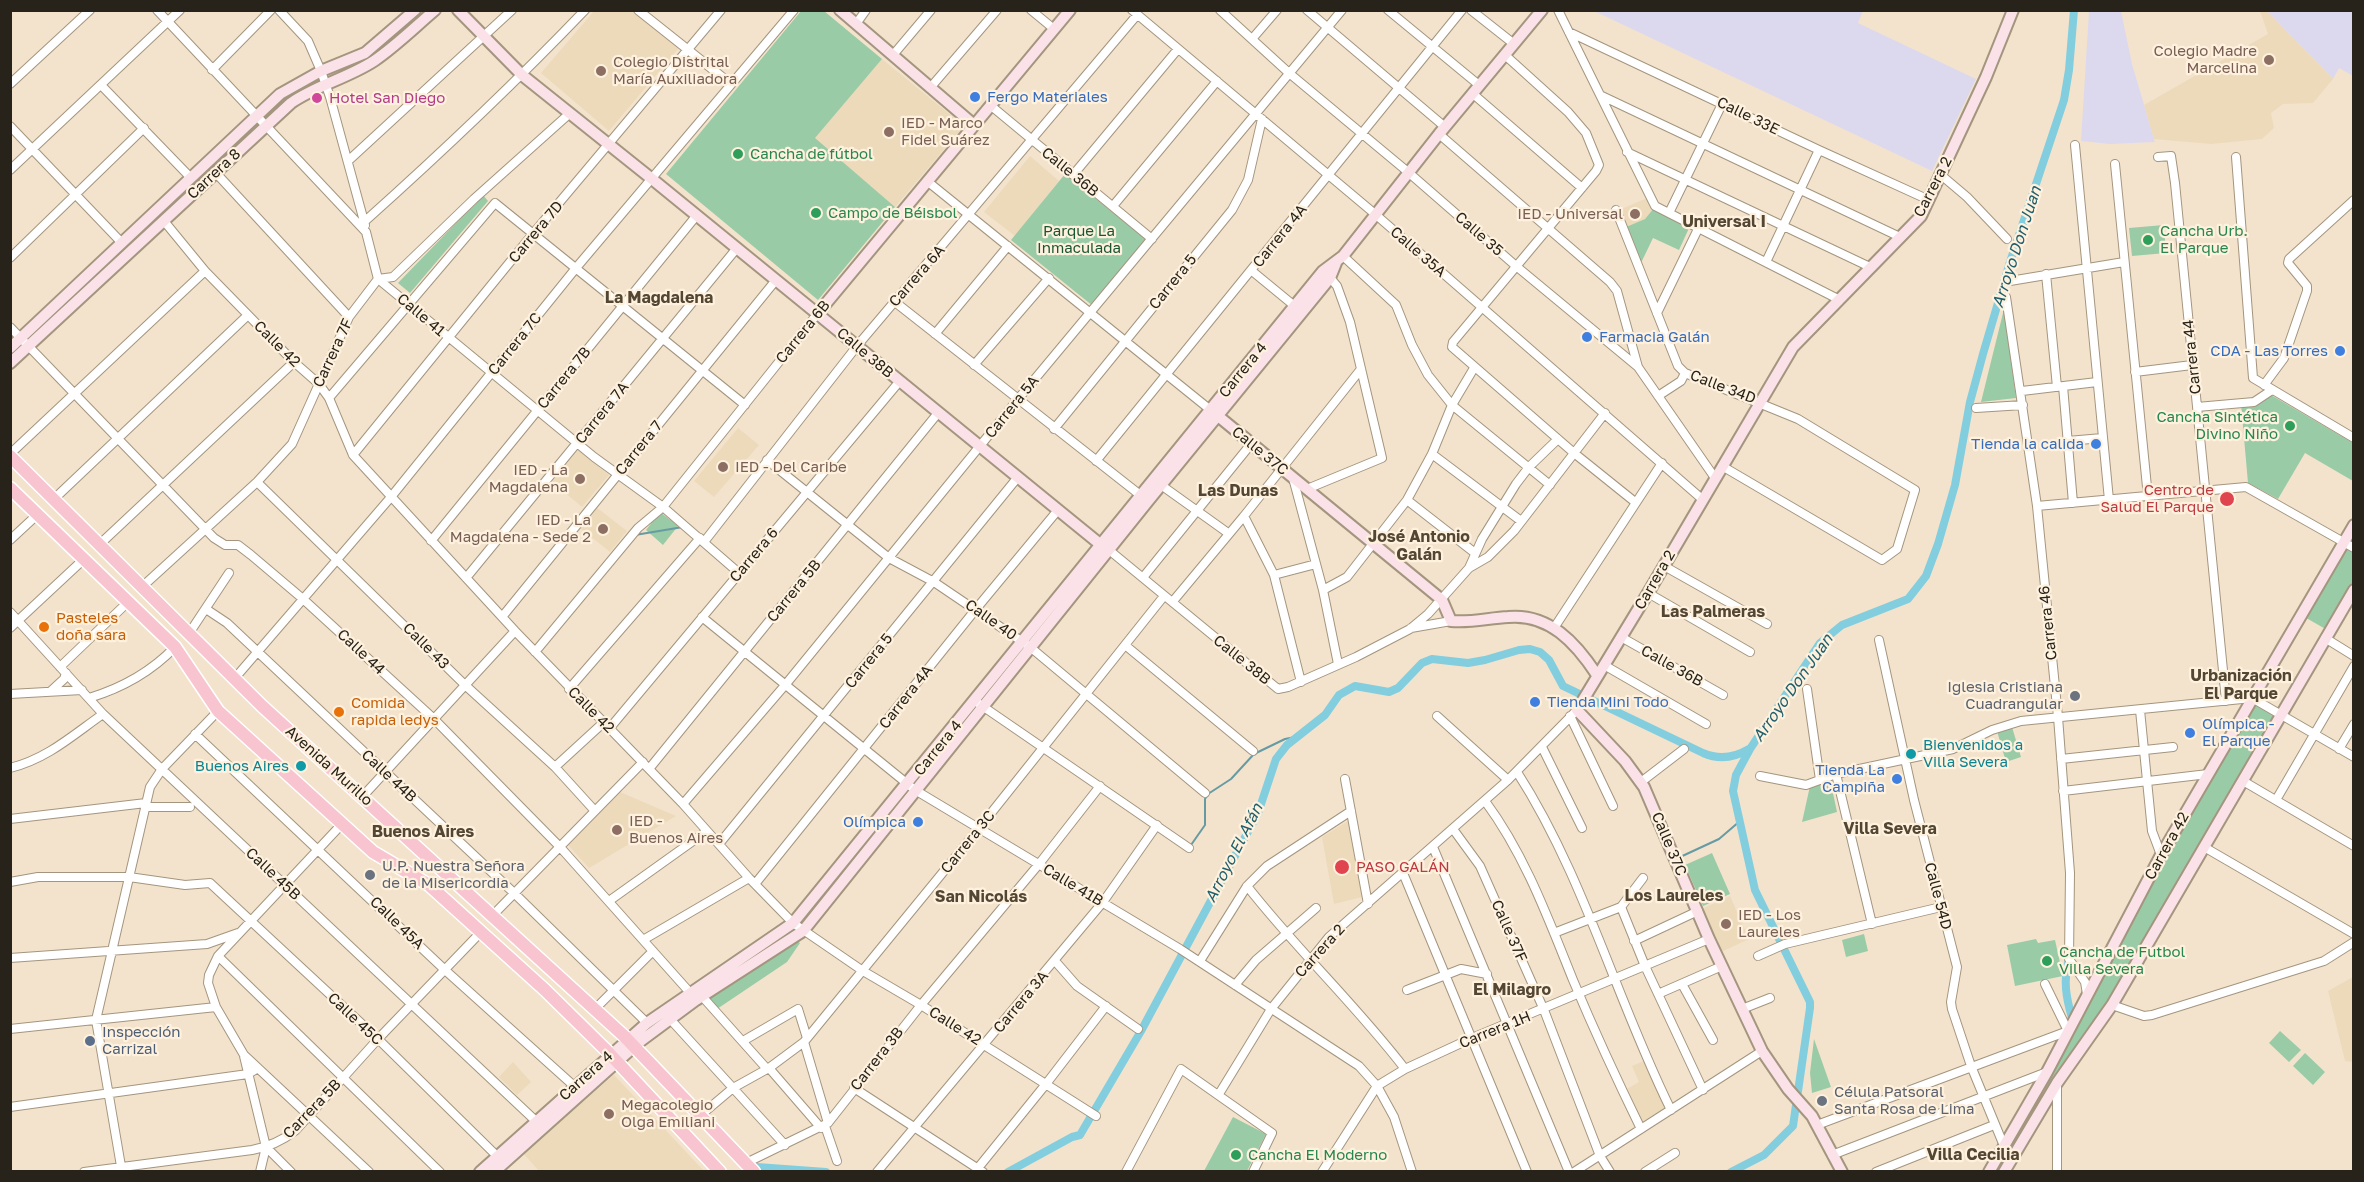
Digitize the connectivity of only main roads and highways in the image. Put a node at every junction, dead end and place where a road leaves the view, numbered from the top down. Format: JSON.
{"nodes":[{"id":1,"x":10,"y":455,"type":"edge"},
{"id":2,"x":10,"y":488,"type":"edge"},
{"id":3,"x":750,"y":1167,"type":"edge"},
{"id":4,"x":720,"y":1172,"type":"edge"}],
"edges":[{"from":1,"to":3,"type":"main road","name":"Avenida Murillo"},
{"from":2,"to":4,"type":"main road"}]}
